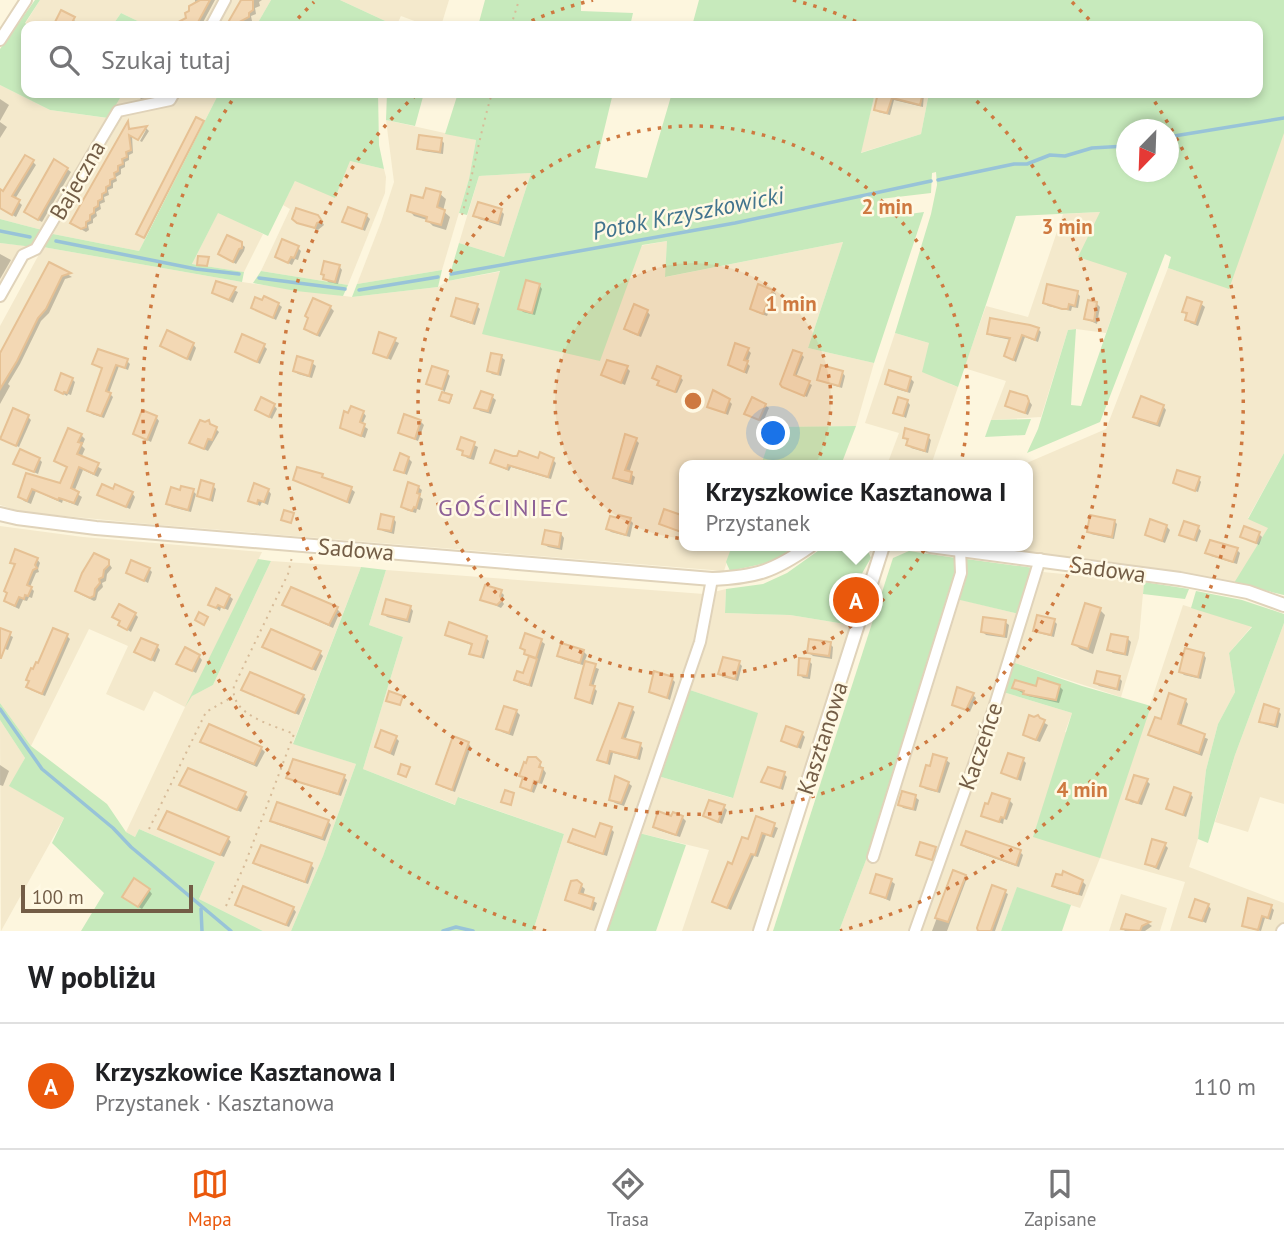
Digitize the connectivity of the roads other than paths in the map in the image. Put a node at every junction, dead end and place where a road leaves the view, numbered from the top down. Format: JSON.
{"nodes":[{"id":1,"x":26,"y":0,"type":"edge"},
{"id":2,"x":225,"y":0,"type":"edge"},
{"id":3,"x":214,"y":21,"type":"edge"},
{"id":4,"x":0,"y":40,"type":"edge"},
{"id":5,"x":171,"y":98,"type":"edge"},
{"id":6,"x":0,"y":296,"type":"edge"},
{"id":7,"x":0,"y":514,"type":"edge"},
{"id":8,"x":802,"y":551,"type":"edge"},
{"id":9,"x":881,"y":551,"type":"edge"},
{"id":10,"x":960,"y":551,"type":"edge"},
{"id":11,"x":976,"y":551,"type":"edge"},
{"id":12,"x":1040,"y":559,"type":"junction"},
{"id":13,"x":712,"y":579,"type":"junction"},
{"id":14,"x":1284,"y":605,"type":"edge"},
{"id":15,"x":873,"y":857,"type":"dead end"},
{"id":16,"x":601,"y":931,"type":"edge"},
{"id":17,"x":760,"y":931,"type":"edge"},
{"id":18,"x":915,"y":931,"type":"edge"}],
"edges":[{"from":1,"to":4,"type":"street"},
{"from":2,"to":3,"type":"street"},
{"from":5,"to":6,"type":"street","name":"Bajeczna"},
{"from":7,"to":13,"type":"street","name":"Sadowa"},
{"from":8,"to":13,"type":"street","name":"Sadowa"},
{"from":9,"to":17,"type":"street","name":"Kasztanowa"},
{"from":10,"to":15,"type":"street"},
{"from":11,"to":12,"type":"street","name":"Sadowa"},
{"from":12,"to":14,"type":"street","name":"Sadowa"},
{"from":12,"to":18,"type":"street","name":"Kaczeńce"},
{"from":13,"to":16,"type":"street"}]}
